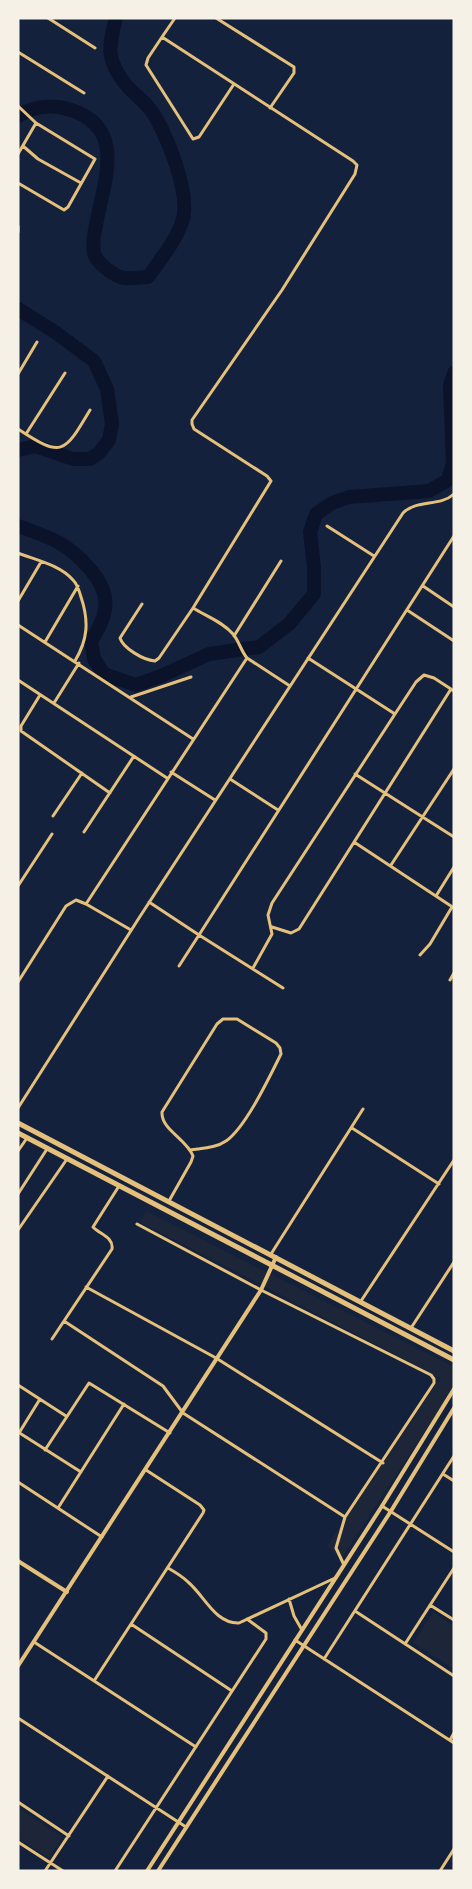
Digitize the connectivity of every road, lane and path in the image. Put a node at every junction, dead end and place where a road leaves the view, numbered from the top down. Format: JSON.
{"nodes":[{"id":1,"x":48,"y":18,"type":"edge"},
{"id":2,"x":175,"y":18,"type":"edge"},
{"id":3,"x":216,"y":18,"type":"edge"},
{"id":4,"x":162,"y":37,"type":"junction"},
{"id":5,"x":95,"y":48,"type":"dead end"},
{"id":6,"x":18,"y":52,"type":"edge"},
{"id":7,"x":234,"y":84,"type":"junction"},
{"id":8,"x":84,"y":93,"type":"dead end"},
{"id":9,"x":19,"y":107,"type":"edge"},
{"id":10,"x":270,"y":108,"type":"junction"},
{"id":11,"x":36,"y":123,"type":"junction"},
{"id":12,"x":23,"y":146,"type":"junction"},
{"id":13,"x":18,"y":154,"type":"edge"},
{"id":14,"x":18,"y":183,"type":"edge"},
{"id":15,"x":81,"y":183,"type":"junction"},
{"id":16,"x":18,"y":226,"type":"edge"},
{"id":17,"x":18,"y":232,"type":"edge"},
{"id":18,"x":38,"y":342,"type":"dead end"},
{"id":19,"x":65,"y":373,"type":"dead end"},
{"id":20,"x":18,"y":374,"type":"edge"},
{"id":21,"x":90,"y":410,"type":"dead end"},
{"id":22,"x":18,"y":429,"type":"edge"},
{"id":23,"x":26,"y":434,"type":"junction"},
{"id":24,"x":454,"y":496,"type":"edge"},
{"id":25,"x":327,"y":526,"type":"dead end"},
{"id":26,"x":454,"y":536,"type":"edge"},
{"id":27,"x":18,"y":553,"type":"edge"},
{"id":28,"x":374,"y":556,"type":"junction"},
{"id":29,"x":281,"y":561,"type":"dead end"},
{"id":30,"x":41,"y":562,"type":"junction"},
{"id":31,"x":78,"y":586,"type":"junction"},
{"id":32,"x":423,"y":586,"type":"junction"},
{"id":33,"x":18,"y":601,"type":"edge"},
{"id":34,"x":142,"y":604,"type":"dead end"},
{"id":35,"x":454,"y":607,"type":"edge"},
{"id":36,"x":193,"y":608,"type":"junction"},
{"id":37,"x":408,"y":610,"type":"junction"},
{"id":38,"x":18,"y":625,"type":"edge"},
{"id":39,"x":234,"y":636,"type":"junction"},
{"id":40,"x":454,"y":640,"type":"edge"},
{"id":41,"x":45,"y":642,"type":"junction"},
{"id":42,"x":247,"y":658,"type":"junction"},
{"id":43,"x":308,"y":658,"type":"junction"},
{"id":44,"x":77,"y":662,"type":"junction"},
{"id":45,"x":191,"y":677,"type":"dead end"},
{"id":46,"x":18,"y":681,"type":"edge"},
{"id":47,"x":290,"y":686,"type":"junction"},
{"id":48,"x":357,"y":690,"type":"junction"},
{"id":49,"x":452,"y":690,"type":"edge"},
{"id":50,"x":40,"y":695,"type":"junction"},
{"id":51,"x":131,"y":697,"type":"junction"},
{"id":52,"x":54,"y":704,"type":"junction"},
{"id":53,"x":394,"y":714,"type":"junction"},
{"id":54,"x":194,"y":739,"type":"junction"},
{"id":55,"x":135,"y":756,"type":"junction"},
{"id":56,"x":454,"y":769,"type":"edge"},
{"id":57,"x":171,"y":772,"type":"junction"},
{"id":58,"x":82,"y":773,"type":"junction"},
{"id":59,"x":355,"y":774,"type":"junction"},
{"id":60,"x":167,"y":778,"type":"junction"},
{"id":61,"x":230,"y":778,"type":"junction"},
{"id":62,"x":110,"y":793,"type":"junction"},
{"id":63,"x":385,"y":793,"type":"junction"},
{"id":64,"x":215,"y":800,"type":"junction"},
{"id":65,"x":278,"y":810,"type":"junction"},
{"id":66,"x":53,"y":816,"type":"dead end"},
{"id":67,"x":423,"y":817,"type":"junction"},
{"id":68,"x":84,"y":832,"type":"dead end"},
{"id":69,"x":52,"y":834,"type":"dead end"},
{"id":70,"x":454,"y":837,"type":"edge"},
{"id":71,"x":354,"y":842,"type":"junction"},
{"id":72,"x":391,"y":866,"type":"junction"},
{"id":73,"x":454,"y":867,"type":"edge"},
{"id":74,"x":18,"y":886,"type":"edge"},
{"id":75,"x":436,"y":896,"type":"junction"},
{"id":76,"x":149,"y":902,"type":"junction"},
{"id":77,"x":86,"y":904,"type":"junction"},
{"id":78,"x":453,"y":907,"type":"edge"},
{"id":79,"x":272,"y":927,"type":"junction"},
{"id":80,"x":131,"y":930,"type":"junction"},
{"id":81,"x":200,"y":935,"type":"junction"},
{"id":82,"x":420,"y":955,"type":"dead end"},
{"id":83,"x":179,"y":966,"type":"dead end"},
{"id":84,"x":253,"y":968,"type":"junction"},
{"id":85,"x":454,"y":973,"type":"edge"},
{"id":86,"x":450,"y":980,"type":"dead end"},
{"id":87,"x":18,"y":982,"type":"edge"},
{"id":88,"x":283,"y":988,"type":"dead end"},
{"id":89,"x":18,"y":1108,"type":"edge"},
{"id":90,"x":363,"y":1109,"type":"dead end"},
{"id":91,"x":18,"y":1123,"type":"edge"},
{"id":92,"x":351,"y":1128,"type":"junction"},
{"id":93,"x":18,"y":1133,"type":"edge"},
{"id":94,"x":27,"y":1138,"type":"junction"},
{"id":95,"x":47,"y":1149,"type":"junction"},
{"id":96,"x":190,"y":1150,"type":"junction"},
{"id":97,"x":18,"y":1151,"type":"edge"},
{"id":98,"x":67,"y":1159,"type":"junction"},
{"id":99,"x":454,"y":1160,"type":"edge"},
{"id":100,"x":439,"y":1184,"type":"junction"},
{"id":101,"x":119,"y":1186,"type":"junction"},
{"id":102,"x":18,"y":1194,"type":"edge"},
{"id":103,"x":169,"y":1202,"type":"junction"},
{"id":104,"x":137,"y":1224,"type":"dead end"},
{"id":105,"x":18,"y":1229,"type":"edge"},
{"id":106,"x":273,"y":1256,"type":"junction"},
{"id":107,"x":454,"y":1262,"type":"edge"},
{"id":108,"x":272,"y":1264,"type":"junction"},
{"id":109,"x":86,"y":1287,"type":"junction"},
{"id":110,"x":261,"y":1290,"type":"junction"},
{"id":111,"x":361,"y":1301,"type":"junction"},
{"id":112,"x":64,"y":1321,"type":"junction"},
{"id":113,"x":411,"y":1328,"type":"junction"},
{"id":114,"x":52,"y":1339,"type":"dead end"},
{"id":115,"x":454,"y":1351,"type":"edge"},
{"id":116,"x":216,"y":1358,"type":"junction"},
{"id":117,"x":454,"y":1360,"type":"edge"},
{"id":118,"x":18,"y":1385,"type":"edge"},
{"id":119,"x":454,"y":1389,"type":"edge"},
{"id":120,"x":40,"y":1399,"type":"junction"},
{"id":121,"x":124,"y":1404,"type":"junction"},
{"id":122,"x":454,"y":1408,"type":"edge"},
{"id":123,"x":183,"y":1413,"type":"junction"},
{"id":124,"x":66,"y":1416,"type":"junction"},
{"id":125,"x":18,"y":1433,"type":"edge"},
{"id":126,"x":170,"y":1433,"type":"junction"},
{"id":127,"x":45,"y":1450,"type":"junction"},
{"id":128,"x":454,"y":1456,"type":"edge"},
{"id":129,"x":383,"y":1463,"type":"junction"},
{"id":130,"x":146,"y":1470,"type":"junction"},
{"id":131,"x":81,"y":1472,"type":"junction"},
{"id":132,"x":443,"y":1474,"type":"junction"},
{"id":133,"x":454,"y":1481,"type":"edge"},
{"id":134,"x":18,"y":1482,"type":"edge"},
{"id":135,"x":382,"y":1506,"type":"junction"},
{"id":136,"x":58,"y":1508,"type":"junction"},
{"id":137,"x":391,"y":1511,"type":"junction"},
{"id":138,"x":345,"y":1517,"type":"junction"},
{"id":139,"x":411,"y":1524,"type":"junction"},
{"id":140,"x":102,"y":1537,"type":"junction"},
{"id":141,"x":454,"y":1552,"type":"edge"},
{"id":142,"x":18,"y":1561,"type":"edge"},
{"id":143,"x":344,"y":1565,"type":"junction"},
{"id":144,"x":168,"y":1568,"type":"junction"},
{"id":145,"x":454,"y":1568,"type":"edge"},
{"id":146,"x":336,"y":1577,"type":"junction"},
{"id":147,"x":66,"y":1592,"type":"junction"},
{"id":148,"x":289,"y":1599,"type":"junction"},
{"id":149,"x":430,"y":1605,"type":"junction"},
{"id":150,"x":355,"y":1611,"type":"junction"},
{"id":151,"x":247,"y":1619,"type":"junction"},
{"id":152,"x":454,"y":1620,"type":"edge"},
{"id":153,"x":131,"y":1624,"type":"junction"},
{"id":154,"x":302,"y":1630,"type":"junction"},
{"id":155,"x":295,"y":1640,"type":"junction"},
{"id":156,"x":34,"y":1642,"type":"junction"},
{"id":157,"x":405,"y":1644,"type":"junction"},
{"id":158,"x":303,"y":1646,"type":"junction"},
{"id":159,"x":324,"y":1659,"type":"junction"},
{"id":160,"x":18,"y":1666,"type":"edge"},
{"id":161,"x":454,"y":1676,"type":"edge"},
{"id":162,"x":94,"y":1681,"type":"junction"},
{"id":163,"x":232,"y":1691,"type":"junction"},
{"id":164,"x":18,"y":1718,"type":"edge"},
{"id":165,"x":454,"y":1733,"type":"edge"},
{"id":166,"x":450,"y":1740,"type":"junction"},
{"id":167,"x":454,"y":1743,"type":"edge"},
{"id":168,"x":196,"y":1747,"type":"junction"},
{"id":169,"x":108,"y":1776,"type":"junction"},
{"id":170,"x":18,"y":1802,"type":"edge"},
{"id":171,"x":156,"y":1808,"type":"junction"},
{"id":172,"x":179,"y":1822,"type":"junction"},
{"id":173,"x":186,"y":1827,"type":"junction"},
{"id":174,"x":69,"y":1836,"type":"junction"},
{"id":175,"x":18,"y":1842,"type":"edge"},
{"id":176,"x":454,"y":1849,"type":"edge"},
{"id":177,"x":50,"y":1863,"type":"junction"},
{"id":178,"x":45,"y":1871,"type":"edge"},
{"id":179,"x":63,"y":1871,"type":"edge"},
{"id":180,"x":115,"y":1871,"type":"edge"},
{"id":181,"x":147,"y":1871,"type":"edge"},
{"id":182,"x":158,"y":1871,"type":"edge"},
{"id":183,"x":440,"y":1871,"type":"edge"}],
"edges":[{"from":1,"to":5,"type":"street"},
{"from":2,"to":4,"type":"street"},
{"from":3,"to":10,"type":"street"},
{"from":4,"to":7,"type":"street"},
{"from":4,"to":7,"type":"street"},
{"from":6,"to":8,"type":"street"},
{"from":7,"to":10,"type":"street"},
{"from":9,"to":11,"type":"street"},
{"from":10,"to":36,"type":"street"},
{"from":11,"to":12,"type":"street"},
{"from":11,"to":15,"type":"street"},
{"from":12,"to":13,"type":"street"},
{"from":12,"to":15,"type":"street"},
{"from":14,"to":15,"type":"street"},
{"from":16,"to":17,"type":"street"},
{"from":18,"to":20,"type":"street"},
{"from":19,"to":23,"type":"street"},
{"from":21,"to":23,"type":"street"},
{"from":22,"to":23,"type":"street"},
{"from":24,"to":28,"type":"street"},
{"from":25,"to":28,"type":"street"},
{"from":26,"to":32,"type":"street"},
{"from":27,"to":30,"type":"street"},
{"from":28,"to":43,"type":"street"},
{"from":29,"to":39,"type":"street"},
{"from":30,"to":31,"type":"street"},
{"from":30,"to":33,"type":"street"},
{"from":31,"to":41,"type":"street"},
{"from":31,"to":44,"type":"street"},
{"from":32,"to":35,"type":"street"},
{"from":32,"to":37,"type":"street"},
{"from":34,"to":36,"type":"street"},
{"from":36,"to":39,"type":"street"},
{"from":37,"to":40,"type":"street"},
{"from":37,"to":48,"type":"street"},
{"from":38,"to":41,"type":"street"},
{"from":39,"to":42,"type":"street"},
{"from":41,"to":44,"type":"street"},
{"from":42,"to":47,"type":"street"},
{"from":42,"to":54,"type":"street"},
{"from":43,"to":47,"type":"street"},
{"from":43,"to":48,"type":"street"},
{"from":44,"to":51,"type":"street"},
{"from":44,"to":52,"type":"street"},
{"from":45,"to":51,"type":"street"},
{"from":46,"to":50,"type":"street"},
{"from":47,"to":61,"type":"street"},
{"from":48,"to":53,"type":"street"},
{"from":48,"to":65,"type":"street"},
{"from":49,"to":53,"type":"street"},
{"from":49,"to":63,"type":"street"},
{"from":50,"to":52,"type":"street"},
{"from":50,"to":58,"type":"street"},
{"from":51,"to":54,"type":"street"},
{"from":52,"to":55,"type":"street"},
{"from":53,"to":59,"type":"street"},
{"from":54,"to":57,"type":"street"},
{"from":55,"to":60,"type":"street"},
{"from":55,"to":62,"type":"street"},
{"from":56,"to":67,"type":"street"},
{"from":57,"to":60,"type":"street"},
{"from":57,"to":64,"type":"street"},
{"from":58,"to":62,"type":"street"},
{"from":58,"to":66,"type":"street"},
{"from":59,"to":63,"type":"street"},
{"from":59,"to":79,"type":"street"},
{"from":60,"to":77,"type":"street"},
{"from":61,"to":64,"type":"street"},
{"from":61,"to":65,"type":"street"},
{"from":62,"to":68,"type":"street"},
{"from":63,"to":67,"type":"street"},
{"from":63,"to":71,"type":"street"},
{"from":64,"to":76,"type":"street"},
{"from":65,"to":81,"type":"street"},
{"from":67,"to":70,"type":"street"},
{"from":67,"to":72,"type":"street"},
{"from":69,"to":74,"type":"street"},
{"from":71,"to":72,"type":"street"},
{"from":71,"to":79,"type":"street"},
{"from":72,"to":75,"type":"street"},
{"from":73,"to":75,"type":"street"},
{"from":75,"to":78,"type":"street"},
{"from":76,"to":80,"type":"street"},
{"from":76,"to":81,"type":"street"},
{"from":77,"to":80,"type":"street"},
{"from":77,"to":87,"type":"street"},
{"from":78,"to":82,"type":"street"},
{"from":79,"to":84,"type":"street"},
{"from":80,"to":89,"type":"street"},
{"from":81,"to":83,"type":"street"},
{"from":81,"to":84,"type":"street"},
{"from":84,"to":88,"type":"street"},
{"from":85,"to":86,"type":"street"},
{"from":90,"to":92,"type":"street"},
{"from":91,"to":103,"type":"main road"},
{"from":92,"to":100,"type":"street"},
{"from":92,"to":106,"type":"street"},
{"from":93,"to":94,"type":"main road"},
{"from":94,"to":95,"type":"main road"},
{"from":94,"to":97,"type":"street"},
{"from":95,"to":98,"type":"main road"},
{"from":95,"to":102,"type":"street"},
{"from":96,"to":96,"type":"street"},
{"from":96,"to":103,"type":"street"},
{"from":98,"to":101,"type":"main road"},
{"from":98,"to":105,"type":"street"},
{"from":99,"to":100,"type":"street"},
{"from":100,"to":111,"type":"street"},
{"from":101,"to":108,"type":"main road"},
{"from":101,"to":109,"type":"street"},
{"from":103,"to":106,"type":"main road"},
{"from":104,"to":110,"type":"street"},
{"from":106,"to":108,"type":"street"},
{"from":106,"to":111,"type":"main road"},
{"from":107,"to":113,"type":"street"},
{"from":108,"to":110,"type":"street"},
{"from":108,"to":117,"type":"main road"},
{"from":109,"to":112,"type":"street"},
{"from":109,"to":116,"type":"street"},
{"from":110,"to":116,"type":"street"},
{"from":110,"to":129,"type":"street"},
{"from":111,"to":113,"type":"main road"},
{"from":112,"to":114,"type":"street"},
{"from":112,"to":123,"type":"street"},
{"from":113,"to":115,"type":"main road"},
{"from":116,"to":123,"type":"street"},
{"from":116,"to":129,"type":"street"},
{"from":118,"to":120,"type":"street"},
{"from":119,"to":135,"type":"street"},
{"from":120,"to":124,"type":"street"},
{"from":120,"to":125,"type":"street"},
{"from":121,"to":124,"type":"street"},
{"from":121,"to":126,"type":"street"},
{"from":121,"to":131,"type":"street"},
{"from":122,"to":137,"type":"street"},
{"from":123,"to":126,"type":"street"},
{"from":123,"to":138,"type":"street"},
{"from":124,"to":127,"type":"street"},
{"from":125,"to":127,"type":"street"},
{"from":126,"to":130,"type":"street"},
{"from":127,"to":131,"type":"street"},
{"from":128,"to":132,"type":"street"},
{"from":129,"to":138,"type":"street"},
{"from":130,"to":140,"type":"street"},
{"from":130,"to":144,"type":"street"},
{"from":131,"to":136,"type":"street"},
{"from":132,"to":133,"type":"street"},
{"from":132,"to":139,"type":"street"},
{"from":134,"to":136,"type":"street"},
{"from":135,"to":137,"type":"street"},
{"from":135,"to":143,"type":"street"},
{"from":136,"to":140,"type":"street"},
{"from":137,"to":139,"type":"street"},
{"from":137,"to":158,"type":"street"},
{"from":138,"to":143,"type":"street"},
{"from":139,"to":141,"type":"street"},
{"from":139,"to":150,"type":"street"},
{"from":140,"to":147,"type":"street"},
{"from":142,"to":147,"type":"street"},
{"from":143,"to":146,"type":"street"},
{"from":144,"to":151,"type":"street"},
{"from":144,"to":153,"type":"street"},
{"from":145,"to":149,"type":"street"},
{"from":146,"to":148,"type":"street"},
{"from":146,"to":154,"type":"street"},
{"from":147,"to":156,"type":"street"},
{"from":148,"to":151,"type":"street"},
{"from":148,"to":154,"type":"street"},
{"from":149,"to":152,"type":"street"},
{"from":149,"to":157,"type":"street"},
{"from":150,"to":157,"type":"street"},
{"from":150,"to":159,"type":"street"},
{"from":151,"to":163,"type":"street"},
{"from":153,"to":162,"type":"street"},
{"from":153,"to":163,"type":"street"},
{"from":154,"to":155,"type":"street"},
{"from":155,"to":158,"type":"street"},
{"from":155,"to":172,"type":"street"},
{"from":156,"to":160,"type":"street"},
{"from":156,"to":162,"type":"street"},
{"from":157,"to":161,"type":"street"},
{"from":158,"to":159,"type":"street"},
{"from":158,"to":173,"type":"street"},
{"from":159,"to":166,"type":"street"},
{"from":162,"to":168,"type":"street"},
{"from":163,"to":168,"type":"street"},
{"from":164,"to":169,"type":"street"},
{"from":165,"to":166,"type":"street"},
{"from":166,"to":167,"type":"street"},
{"from":168,"to":171,"type":"street"},
{"from":169,"to":171,"type":"street"},
{"from":169,"to":174,"type":"street"},
{"from":170,"to":174,"type":"street"},
{"from":171,"to":172,"type":"street"},
{"from":171,"to":180,"type":"street"},
{"from":172,"to":173,"type":"street"},
{"from":172,"to":181,"type":"street"},
{"from":173,"to":182,"type":"street"},
{"from":174,"to":177,"type":"street"},
{"from":175,"to":177,"type":"street"},
{"from":176,"to":183,"type":"street"},
{"from":177,"to":178,"type":"street"},
{"from":177,"to":179,"type":"street"}]}
